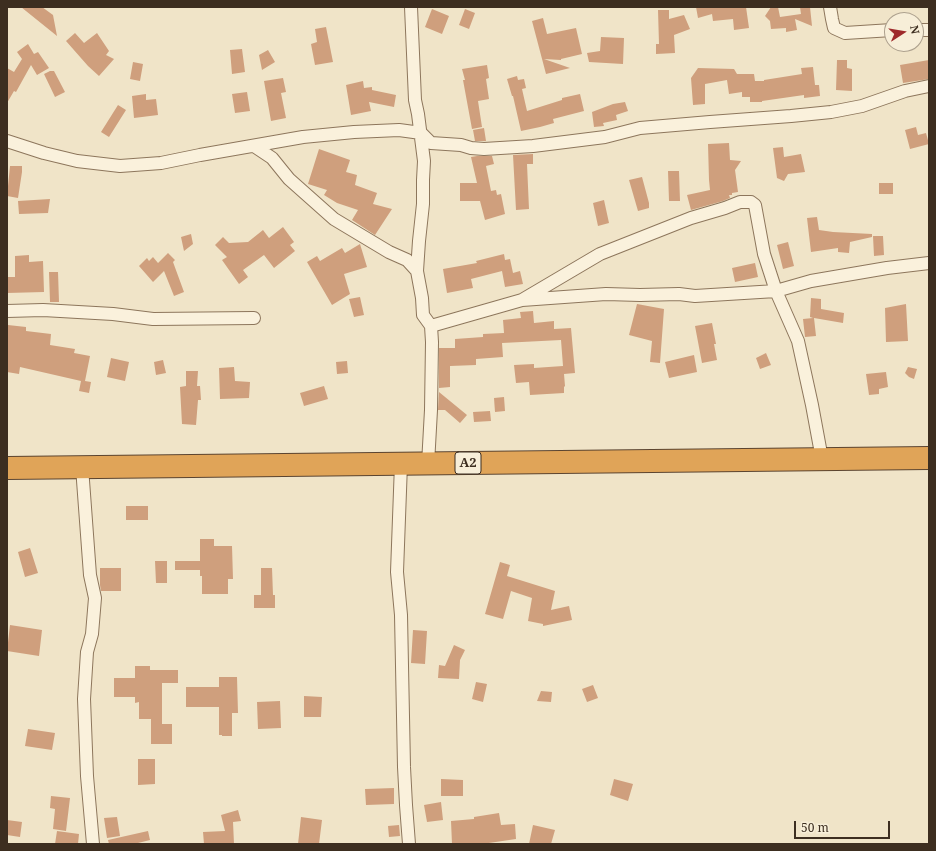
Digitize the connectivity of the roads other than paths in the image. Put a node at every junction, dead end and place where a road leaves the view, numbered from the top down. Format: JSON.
{"nodes":[{"id":1,"x":411,"y":7,"type":"edge"},
{"id":2,"x":830,"y":7,"type":"edge"},
{"id":3,"x":884,"y":31,"type":"edge"},
{"id":4,"x":929,"y":86,"type":"edge"},
{"id":5,"x":420,"y":133,"type":"junction"},
{"id":6,"x":7,"y":141,"type":"edge"},
{"id":7,"x":254,"y":146,"type":"junction"},
{"id":8,"x":929,"y":263,"type":"edge"},
{"id":9,"x":417,"y":271,"type":"junction"},
{"id":10,"x":776,"y":291,"type":"junction"},
{"id":11,"x":522,"y":300,"type":"junction"},
{"id":12,"x":7,"y":311,"type":"edge"},
{"id":13,"x":254,"y":318,"type":"dead end"},
{"id":14,"x":430,"y":326,"type":"junction"},
{"id":15,"x":929,"y":458,"type":"edge"},
{"id":16,"x":822,"y":459,"type":"junction"},
{"id":17,"x":401,"y":464,"type":"junction"},
{"id":18,"x":428,"y":464,"type":"junction"},
{"id":19,"x":82,"y":467,"type":"junction"},
{"id":20,"x":7,"y":468,"type":"edge"},
{"id":21,"x":93,"y":844,"type":"edge"},
{"id":22,"x":410,"y":844,"type":"edge"}],
"edges":[{"from":1,"to":5,"type":"street"},
{"from":2,"to":3,"type":"street"},
{"from":4,"to":5,"type":"street"},
{"from":5,"to":7,"type":"street"},
{"from":5,"to":9,"type":"street"},
{"from":6,"to":7,"type":"street"},
{"from":7,"to":9,"type":"street"},
{"from":8,"to":10,"type":"street"},
{"from":9,"to":14,"type":"street"},
{"from":10,"to":11,"type":"street"},
{"from":10,"to":11,"type":"street"},
{"from":10,"to":16,"type":"street"},
{"from":11,"to":14,"type":"street"},
{"from":12,"to":13,"type":"street"},
{"from":14,"to":18,"type":"street"},
{"from":15,"to":16,"type":"highway","number":"A2"},
{"from":16,"to":18,"type":"highway","number":"A2"},
{"from":17,"to":18,"type":"highway","number":"A2"},
{"from":17,"to":19,"type":"highway","number":"A2"},
{"from":17,"to":22,"type":"street"},
{"from":19,"to":20,"type":"highway","number":"A2"},
{"from":19,"to":21,"type":"street"}]}
